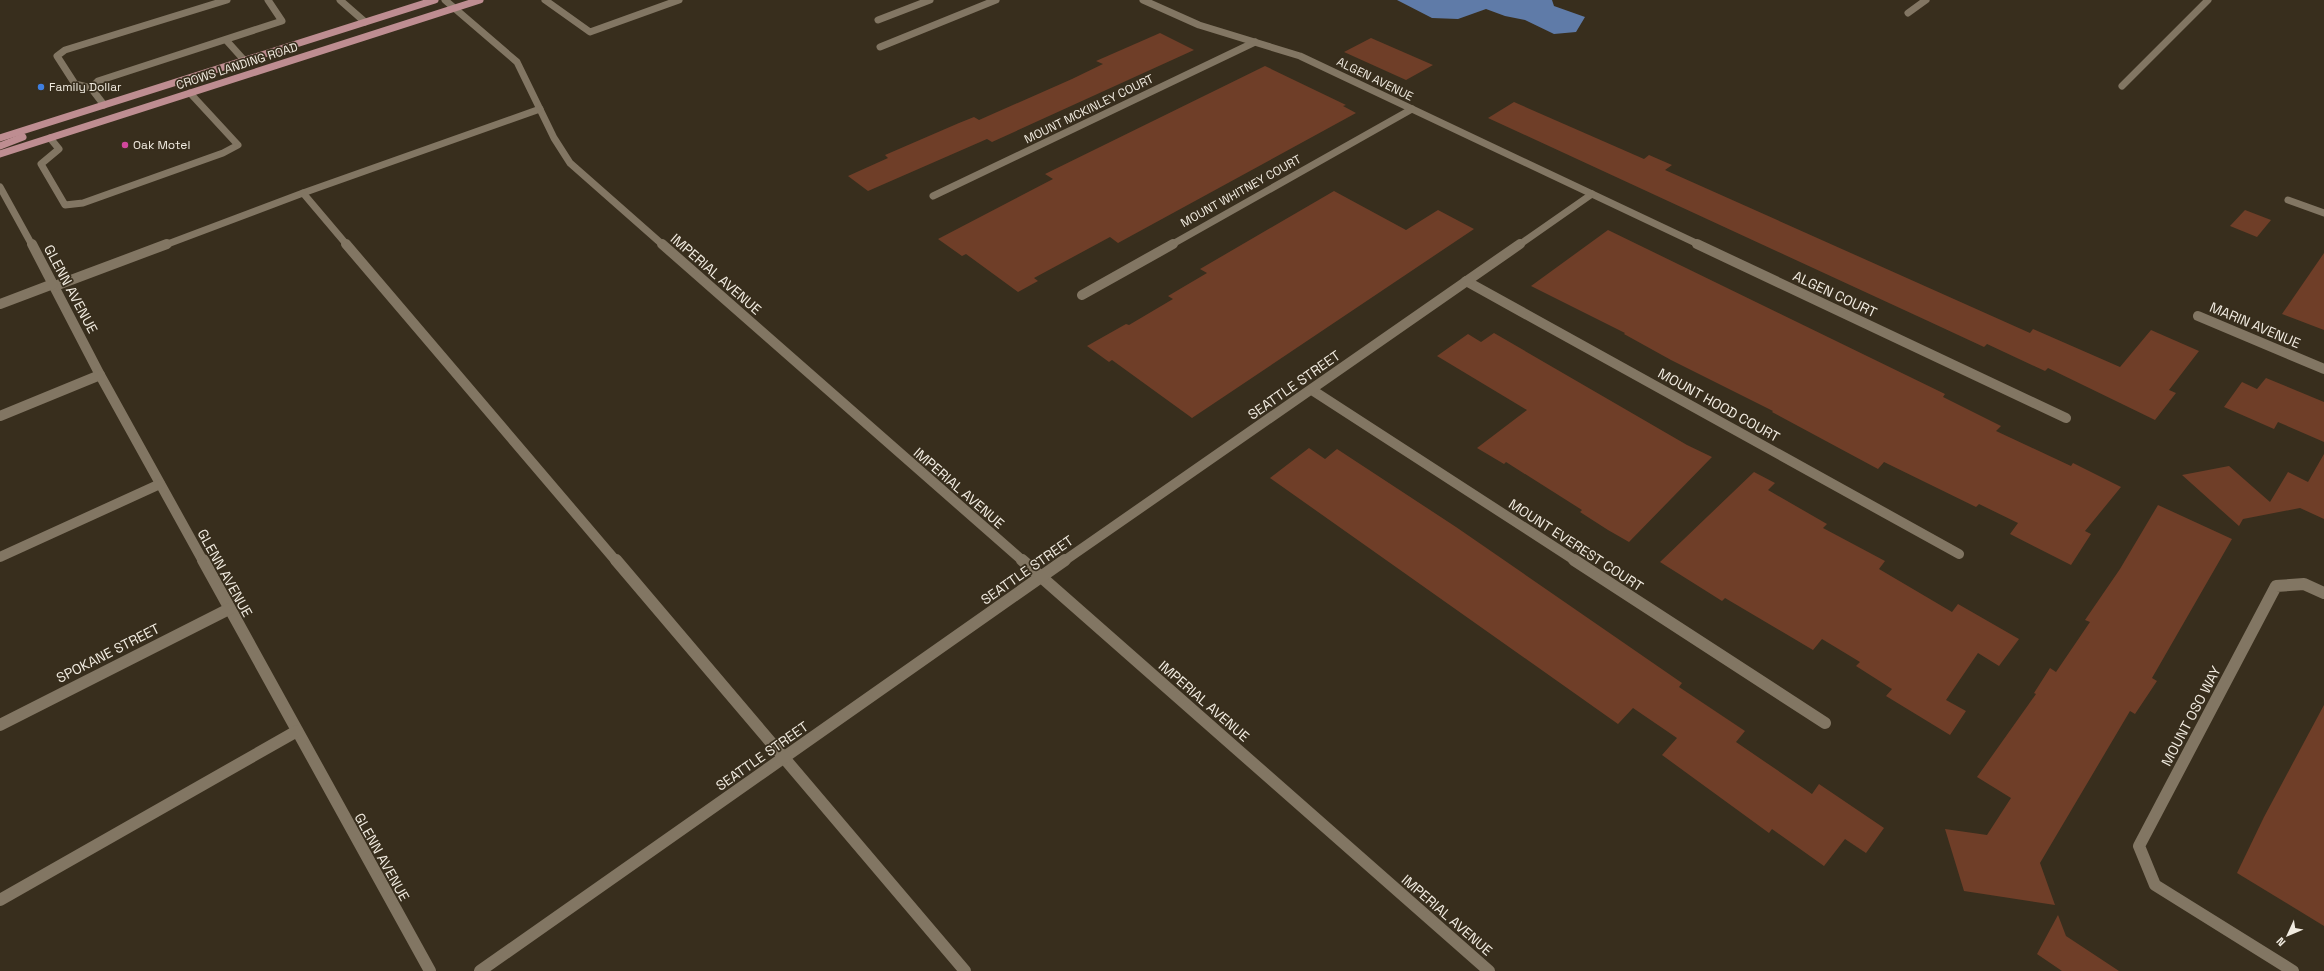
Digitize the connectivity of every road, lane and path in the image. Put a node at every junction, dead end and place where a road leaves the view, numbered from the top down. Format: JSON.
{"nodes":[{"id":1,"x":227,"y":0,"type":"edge"},
{"id":2,"x":268,"y":0,"type":"edge"},
{"id":3,"x":340,"y":0,"type":"edge"},
{"id":4,"x":435,"y":0,"type":"edge"},
{"id":5,"x":445,"y":0,"type":"edge"},
{"id":6,"x":480,"y":0,"type":"edge"},
{"id":7,"x":545,"y":0,"type":"edge"},
{"id":8,"x":679,"y":0,"type":"edge"},
{"id":9,"x":930,"y":0,"type":"edge"},
{"id":10,"x":996,"y":0,"type":"edge"},
{"id":11,"x":1143,"y":0,"type":"edge"},
{"id":12,"x":1926,"y":0,"type":"edge"},
{"id":13,"x":2208,"y":0,"type":"edge"},
{"id":14,"x":455,"y":8,"type":"junction"},
{"id":15,"x":1908,"y":13,"type":"dead end"},
{"id":16,"x":878,"y":20,"type":"dead end"},
{"id":17,"x":366,"y":22,"type":"junction"},
{"id":18,"x":226,"y":40,"type":"junction"},
{"id":19,"x":1255,"y":42,"type":"junction"},
{"id":20,"x":880,"y":47,"type":"dead end"},
{"id":21,"x":244,"y":60,"type":"junction"},
{"id":22,"x":226,"y":81,"type":"junction"},
{"id":23,"x":2122,"y":86,"type":"dead end"},
{"id":24,"x":91,"y":88,"type":"junction"},
{"id":25,"x":190,"y":93,"type":"junction"},
{"id":26,"x":104,"y":105,"type":"junction"},
{"id":27,"x":540,"y":108,"type":"junction"},
{"id":28,"x":1412,"y":109,"type":"junction"},
{"id":29,"x":0,"y":138,"type":"edge"},
{"id":30,"x":50,"y":138,"type":"junction"},
{"id":31,"x":0,"y":146,"type":"edge"},
{"id":32,"x":0,"y":154,"type":"edge"},
{"id":33,"x":0,"y":187,"type":"edge"},
{"id":34,"x":303,"y":193,"type":"junction"},
{"id":35,"x":1592,"y":194,"type":"junction"},
{"id":36,"x":933,"y":196,"type":"dead end"},
{"id":37,"x":2288,"y":200,"type":"dead end"},
{"id":38,"x":2324,"y":213,"type":"edge"},
{"id":39,"x":1466,"y":281,"type":"junction"},
{"id":40,"x":54,"y":285,"type":"junction"},
{"id":41,"x":1082,"y":295,"type":"dead end"},
{"id":42,"x":0,"y":304,"type":"edge"},
{"id":43,"x":2198,"y":316,"type":"dead end"},
{"id":44,"x":2324,"y":369,"type":"edge"},
{"id":45,"x":100,"y":375,"type":"junction"},
{"id":46,"x":1312,"y":390,"type":"junction"},
{"id":47,"x":0,"y":416,"type":"edge"},
{"id":48,"x":2066,"y":418,"type":"dead end"},
{"id":49,"x":160,"y":484,"type":"junction"},
{"id":50,"x":1958,"y":554,"type":"dead end"},
{"id":51,"x":0,"y":557,"type":"edge"},
{"id":52,"x":1040,"y":578,"type":"junction"},
{"id":53,"x":2324,"y":593,"type":"edge"},
{"id":54,"x":229,"y":608,"type":"junction"},
{"id":55,"x":1825,"y":723,"type":"dead end"},
{"id":56,"x":0,"y":725,"type":"edge"},
{"id":57,"x":297,"y":731,"type":"junction"},
{"id":58,"x":784,"y":757,"type":"junction"},
{"id":59,"x":0,"y":900,"type":"edge"},
{"id":60,"x":430,"y":971,"type":"edge"},
{"id":61,"x":480,"y":971,"type":"edge"},
{"id":62,"x":965,"y":971,"type":"edge"},
{"id":63,"x":1489,"y":971,"type":"edge"},
{"id":64,"x":2293,"y":971,"type":"edge"}],
"edges":[{"from":1,"to":24,"type":"street"},
{"from":2,"to":18,"type":"street"},
{"from":3,"to":17,"type":"street"},
{"from":4,"to":17,"type":"main road","name":"CROWS LANDING ROAD"},
{"from":5,"to":14,"type":"street","name":"IMPERIAL AVENUE"},
{"from":6,"to":14,"type":"main road","name":"CROWS LANDING ROAD"},
{"from":7,"to":8,"type":"street"},
{"from":9,"to":16,"type":"street"},
{"from":10,"to":20,"type":"street"},
{"from":11,"to":19,"type":"street","name":"ALGEN AVENUE"},
{"from":12,"to":15,"type":"street"},
{"from":13,"to":23,"type":"street"},
{"from":14,"to":22,"type":"main road","name":"CROWS LANDING ROAD"},
{"from":14,"to":27,"type":"street","name":"IMPERIAL AVENUE"},
{"from":17,"to":21,"type":"main road","name":"CROWS LANDING ROAD"},
{"from":17,"to":22,"type":"main road"},
{"from":18,"to":21,"type":"street"},
{"from":18,"to":24,"type":"street"},
{"from":19,"to":28,"type":"street","name":"ALGEN AVENUE"},
{"from":19,"to":36,"type":"street","name":"MOUNT MCKINLEY COURT"},
{"from":21,"to":26,"type":"main road","name":"CROWS LANDING ROAD"},
{"from":22,"to":25,"type":"main road","name":"CROWS LANDING ROAD"},
{"from":24,"to":26,"type":"street"},
{"from":25,"to":30,"type":"main road","name":"CROWS LANDING ROAD"},
{"from":25,"to":30,"type":"street"},
{"from":26,"to":29,"type":"main road","name":"CROWS LANDING ROAD"},
{"from":26,"to":31,"type":"main road"},
{"from":27,"to":34,"type":"street"},
{"from":27,"to":52,"type":"street","name":"IMPERIAL AVENUE"},
{"from":28,"to":35,"type":"street","name":"ALGEN AVENUE"},
{"from":28,"to":41,"type":"street","name":"MOUNT WHITNEY COURT"},
{"from":30,"to":32,"type":"main road","name":"CROWS LANDING ROAD"},
{"from":33,"to":40,"type":"street","name":"GLENN AVENUE"},
{"from":34,"to":40,"type":"street"},
{"from":34,"to":58,"type":"street"},
{"from":35,"to":39,"type":"street","name":"SEATTLE STREET"},
{"from":35,"to":48,"type":"street","name":"ALGEN COURT"},
{"from":37,"to":38,"type":"street"},
{"from":39,"to":46,"type":"street","name":"SEATTLE STREET"},
{"from":39,"to":50,"type":"street","name":"MOUNT HOOD COURT"},
{"from":40,"to":42,"type":"street"},
{"from":40,"to":45,"type":"street","name":"GLENN AVENUE"},
{"from":43,"to":44,"type":"street","name":"MARIN AVENUE"},
{"from":45,"to":47,"type":"street"},
{"from":45,"to":49,"type":"street","name":"GLENN AVENUE"},
{"from":46,"to":52,"type":"street","name":"SEATTLE STREET"},
{"from":46,"to":55,"type":"street","name":"MOUNT EVEREST COURT"},
{"from":49,"to":51,"type":"street"},
{"from":49,"to":54,"type":"street","name":"GLENN AVENUE"},
{"from":52,"to":58,"type":"street","name":"SEATTLE STREET"},
{"from":52,"to":63,"type":"street","name":"IMPERIAL AVENUE"},
{"from":53,"to":64,"type":"street","name":"MOUNT OSO WAY"},
{"from":54,"to":56,"type":"street","name":"SPOKANE STREET"},
{"from":54,"to":57,"type":"street","name":"GLENN AVENUE"},
{"from":57,"to":59,"type":"street"},
{"from":57,"to":60,"type":"street","name":"GLENN AVENUE"},
{"from":58,"to":61,"type":"street","name":"SEATTLE STREET"},
{"from":58,"to":62,"type":"street"}]}
